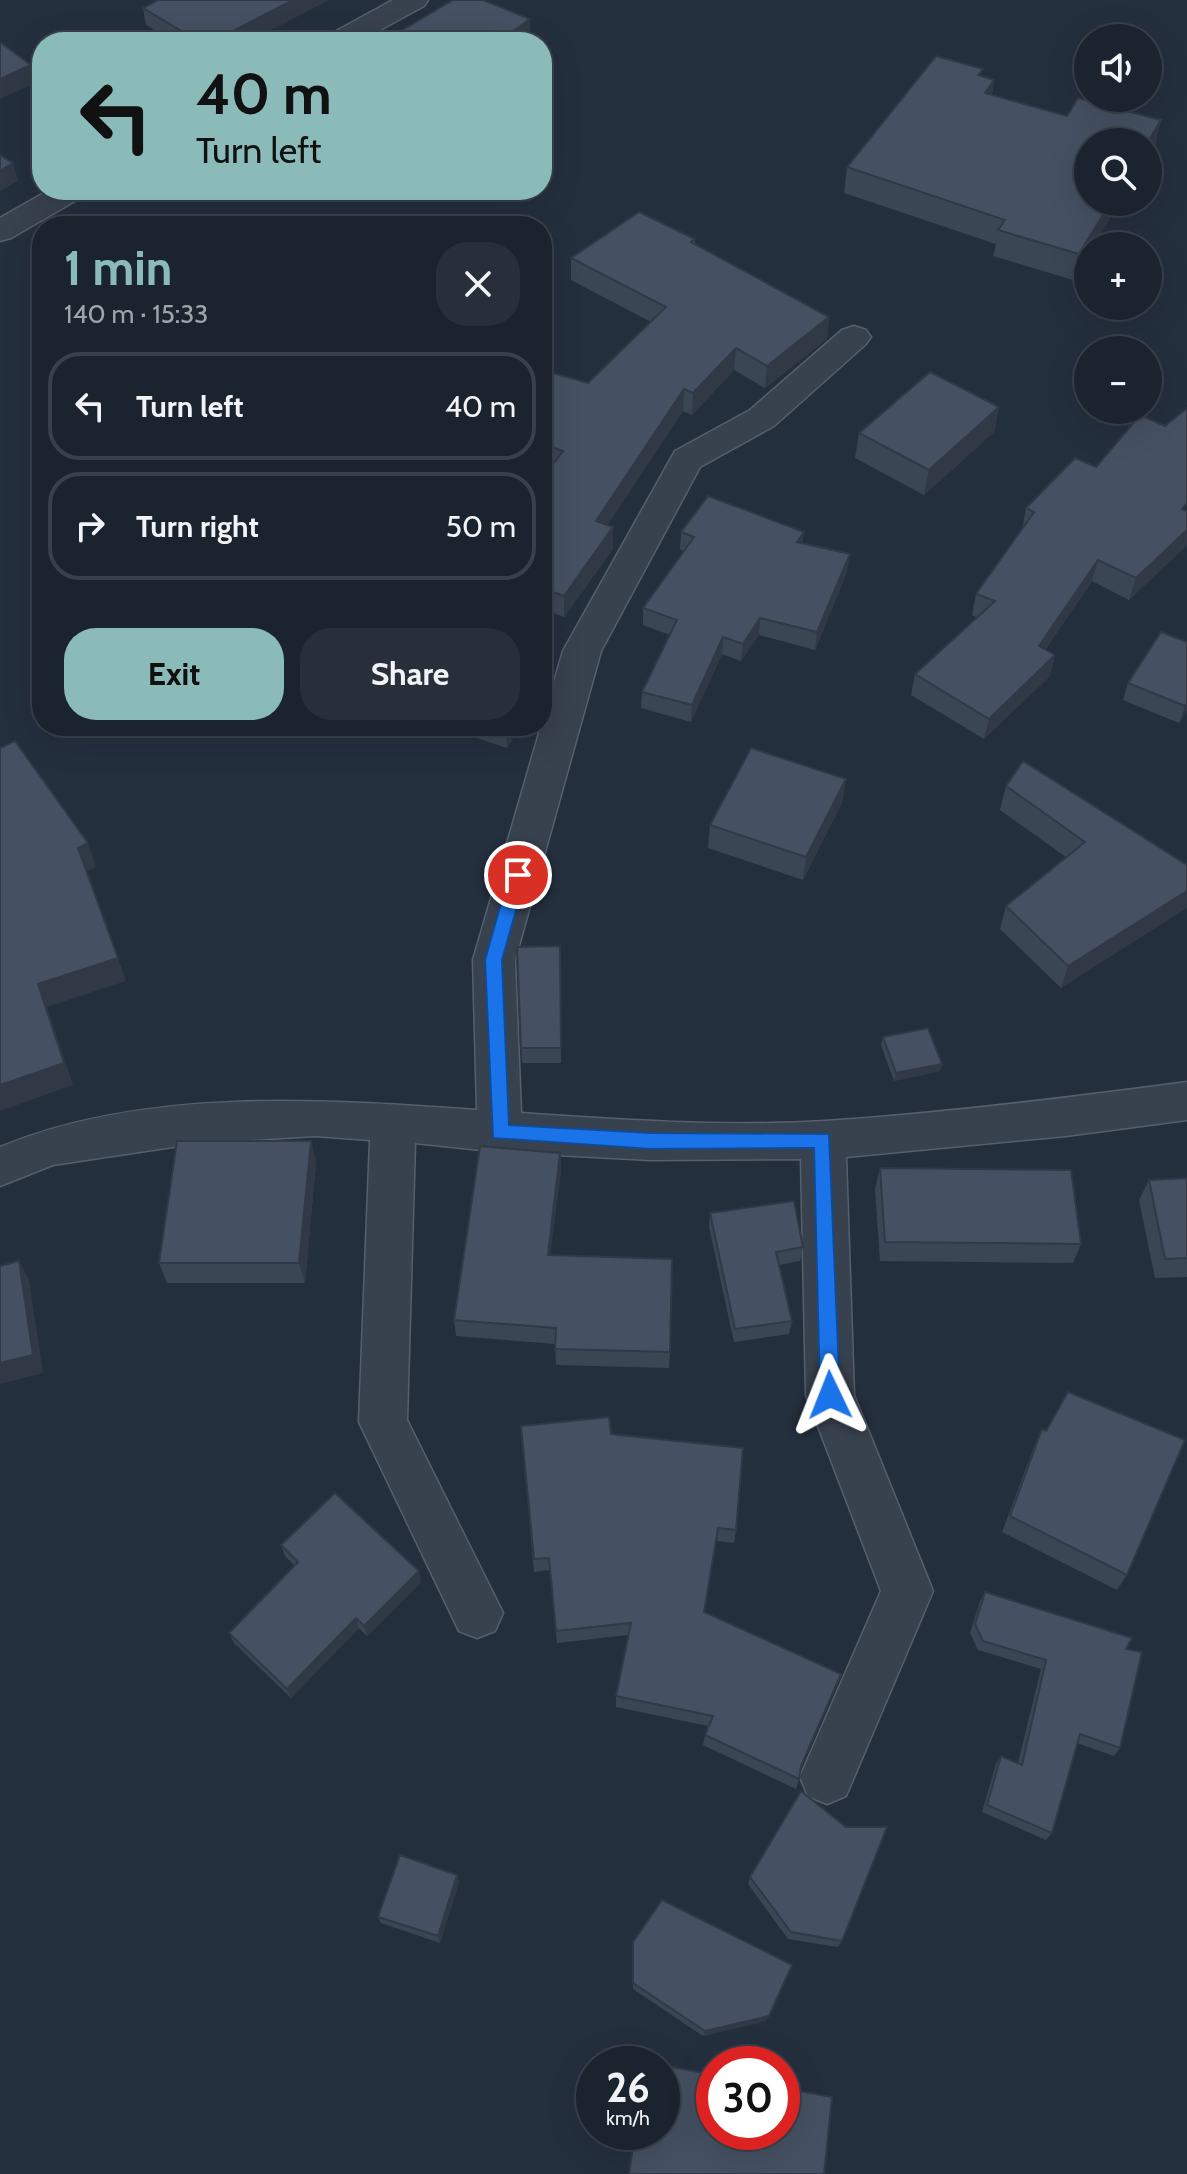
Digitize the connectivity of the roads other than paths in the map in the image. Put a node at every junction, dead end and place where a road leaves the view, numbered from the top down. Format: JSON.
{"nodes":[{"id":1,"x":414,"y":0,"type":"edge"},
{"id":2,"x":355,"y":32,"type":"edge"},
{"id":3,"x":54,"y":200,"type":"edge"},
{"id":4,"x":0,"y":231,"type":"edge"},
{"id":5,"x":854,"y":337,"type":"dead end"},
{"id":6,"x":1187,"y":1101,"type":"edge"},
{"id":7,"x":393,"y":1124,"type":"junction"},
{"id":8,"x":500,"y":1133,"type":"junction"},
{"id":9,"x":823,"y":1140,"type":"junction"},
{"id":10,"x":0,"y":1167,"type":"edge"},
{"id":11,"x":477,"y":1613,"type":"dead end"},
{"id":12,"x":827,"y":1777,"type":"dead end"}],
"edges":[{"from":1,"to":2,"type":"street"},
{"from":3,"to":4,"type":"street"},
{"from":5,"to":8,"type":"street"},
{"from":6,"to":9,"type":"street"},
{"from":7,"to":8,"type":"street"},
{"from":7,"to":10,"type":"street"},
{"from":7,"to":11,"type":"street"},
{"from":8,"to":9,"type":"street"},
{"from":9,"to":12,"type":"street"}]}
